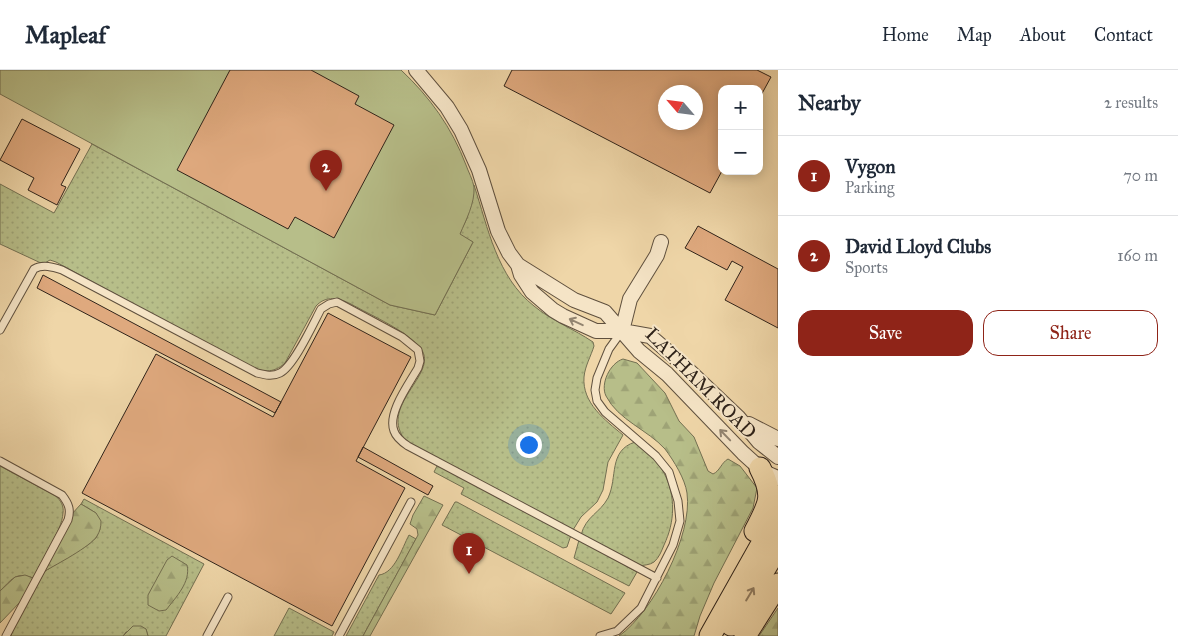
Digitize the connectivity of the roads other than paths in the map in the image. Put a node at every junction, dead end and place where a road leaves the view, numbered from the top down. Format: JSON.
{"nodes":[{"id":1,"x":416,"y":70,"type":"edge"},
{"id":2,"x":662,"y":242,"type":"dead end"},
{"id":3,"x":518,"y":265,"type":"junction"},
{"id":4,"x":0,"y":330,"type":"edge"},
{"id":5,"x":622,"y":330,"type":"junction"},
{"id":6,"x":738,"y":417,"type":"junction"},
{"id":7,"x":778,"y":439,"type":"edge"},
{"id":8,"x":778,"y":457,"type":"edge"},
{"id":9,"x":0,"y":461,"type":"edge"},
{"id":10,"x":769,"y":474,"type":"edge"},
{"id":11,"x":411,"y":502,"type":"dead end"},
{"id":12,"x":778,"y":515,"type":"edge"},
{"id":13,"x":778,"y":547,"type":"edge"},
{"id":14,"x":744,"y":574,"type":"junction"},
{"id":15,"x":657,"y":578,"type":"junction"},
{"id":16,"x":778,"y":584,"type":"edge"},
{"id":17,"x":228,"y":597,"type":"dead end"},
{"id":18,"x":6,"y":636,"type":"edge"},
{"id":19,"x":207,"y":636,"type":"edge"},
{"id":20,"x":339,"y":636,"type":"edge"},
{"id":21,"x":600,"y":636,"type":"edge"},
{"id":22,"x":710,"y":636,"type":"edge"},
{"id":23,"x":725,"y":636,"type":"edge"},
{"id":24,"x":745,"y":636,"type":"edge"}],
"edges":[{"from":1,"to":3,"type":"street","name":"LATHAM ROAD"},
{"from":2,"to":5,"type":"street"},
{"from":3,"to":5,"type":"street","name":"LATHAM ROAD"},
{"from":5,"to":3,"type":"street","name":"LATHAM ROAD","one_way":true},
{"from":4,"to":15,"type":"lane"},
{"from":5,"to":6,"type":"street","name":"LATHAM ROAD"},
{"from":10,"to":5,"type":"street","name":"LATHAM ROAD","one_way":true},
{"from":5,"to":15,"type":"lane"},
{"from":6,"to":7,"type":"street","name":"LATHAM ROAD"},
{"from":6,"to":8,"type":"street","name":"LATHAM ROAD"},
{"from":9,"to":18,"type":"lane"},
{"from":10,"to":14,"type":"main road"},
{"from":11,"to":20,"type":"lane"},
{"from":12,"to":14,"type":"main road"},
{"from":23,"to":13,"type":"main road","one_way":true},
{"from":14,"to":22,"type":"main road"},
{"from":15,"to":21,"type":"lane"},
{"from":16,"to":24,"type":"main road"},
{"from":17,"to":19,"type":"lane"}]}
